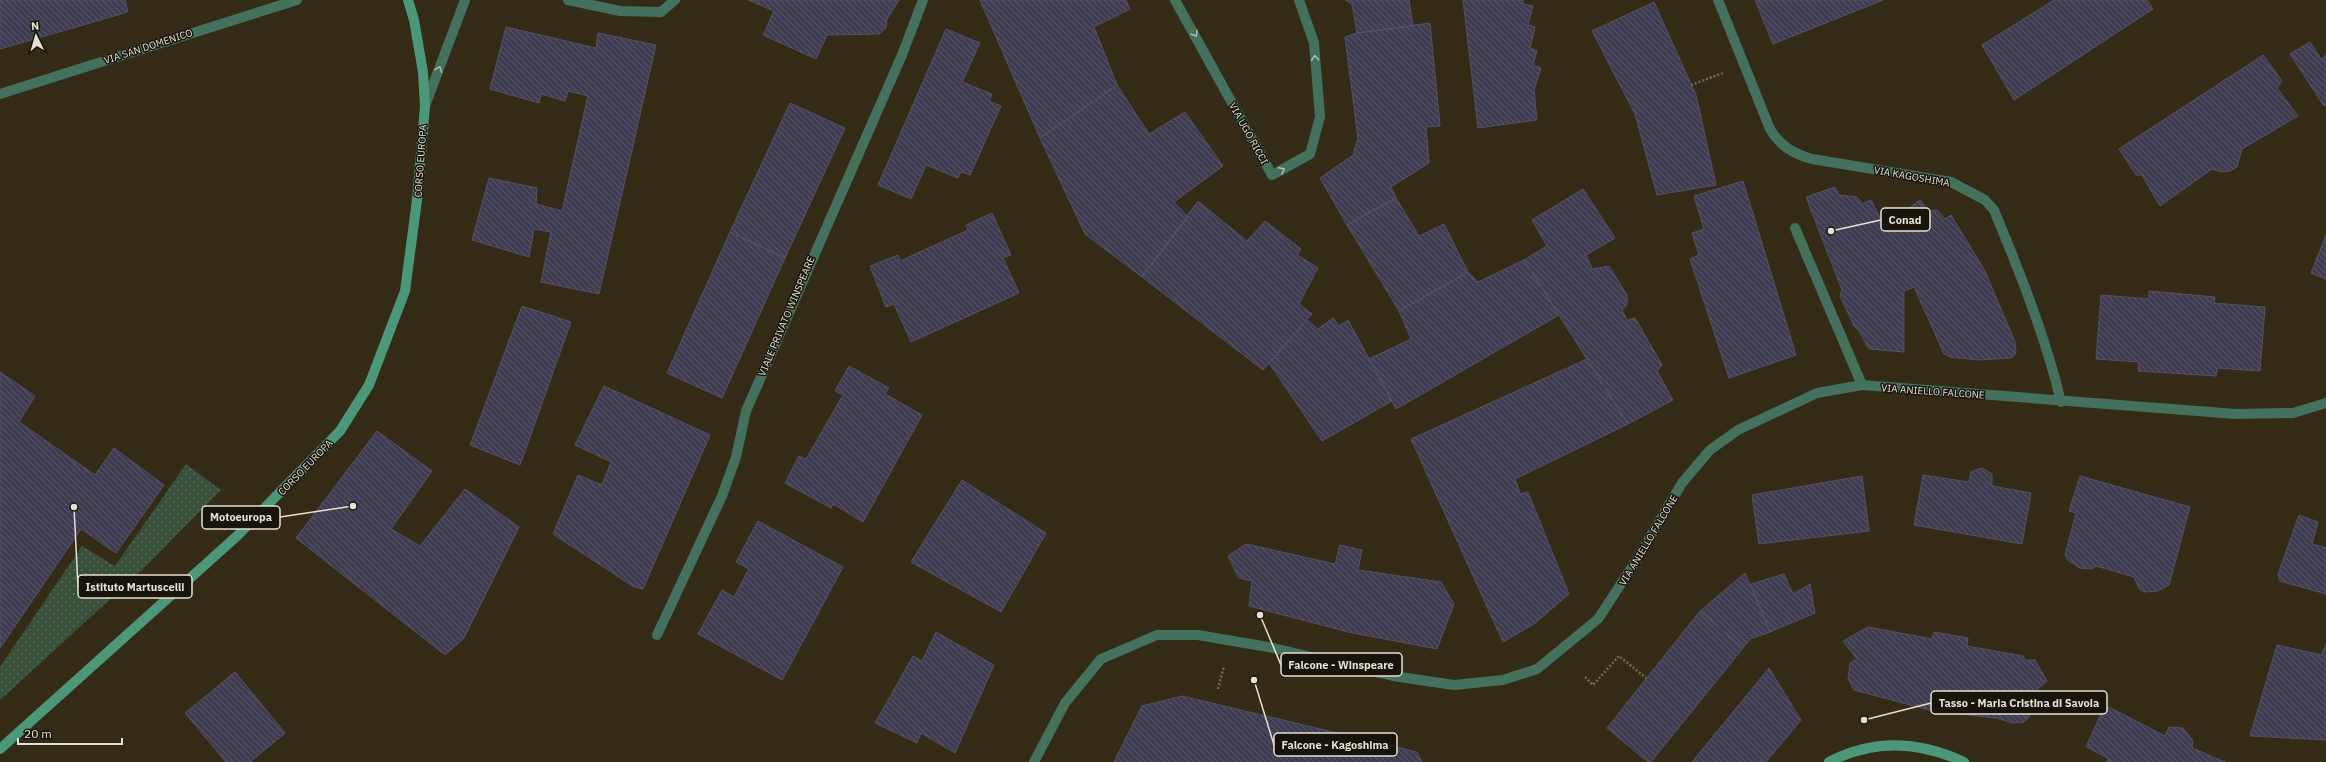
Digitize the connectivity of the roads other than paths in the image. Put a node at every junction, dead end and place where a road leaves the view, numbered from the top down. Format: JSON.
{"nodes":[{"id":1,"x":297,"y":0,"type":"edge"},
{"id":2,"x":408,"y":0,"type":"edge"},
{"id":3,"x":465,"y":0,"type":"edge"},
{"id":4,"x":568,"y":0,"type":"edge"},
{"id":5,"x":675,"y":0,"type":"edge"},
{"id":6,"x":923,"y":0,"type":"edge"},
{"id":7,"x":1175,"y":0,"type":"edge"},
{"id":8,"x":1299,"y":0,"type":"edge"},
{"id":9,"x":1718,"y":0,"type":"edge"},
{"id":10,"x":0,"y":94,"type":"edge"},
{"id":11,"x":424,"y":106,"type":"junction"},
{"id":12,"x":1795,"y":228,"type":"dead end"},
{"id":13,"x":1862,"y":386,"type":"junction"},
{"id":14,"x":2061,"y":402,"type":"junction"},
{"id":15,"x":2326,"y":403,"type":"edge"},
{"id":16,"x":657,"y":635,"type":"dead end"},
{"id":17,"x":0,"y":749,"type":"edge"},
{"id":18,"x":1034,"y":762,"type":"edge"},
{"id":19,"x":1829,"y":762,"type":"edge"},
{"id":20,"x":1964,"y":762,"type":"edge"}],
"edges":[{"from":1,"to":10,"type":"street","name":"VIA SAN DOMENICO"},
{"from":2,"to":11,"type":"main road","name":"CORSO EUROPA"},
{"from":11,"to":3,"type":"street","one_way":true},
{"from":4,"to":5,"type":"street"},
{"from":6,"to":16,"type":"street","name":"VIALE PRIVATO WINSPEARE"},
{"from":7,"to":8,"type":"street","name":"VIA UGO RICCI","one_way":true},
{"from":9,"to":14,"type":"street","name":"VIA KAGOSHIMA"},
{"from":11,"to":17,"type":"main road","name":"CORSO EUROPA"},
{"from":12,"to":13,"type":"street"},
{"from":13,"to":14,"type":"street","name":"VIA ANIELLO FALCONE"},
{"from":13,"to":18,"type":"street","name":"VIA ANIELLO FALCONE"},
{"from":14,"to":15,"type":"street","name":"VIA ANIELLO FALCONE"},
{"from":19,"to":20,"type":"main road"}]}
